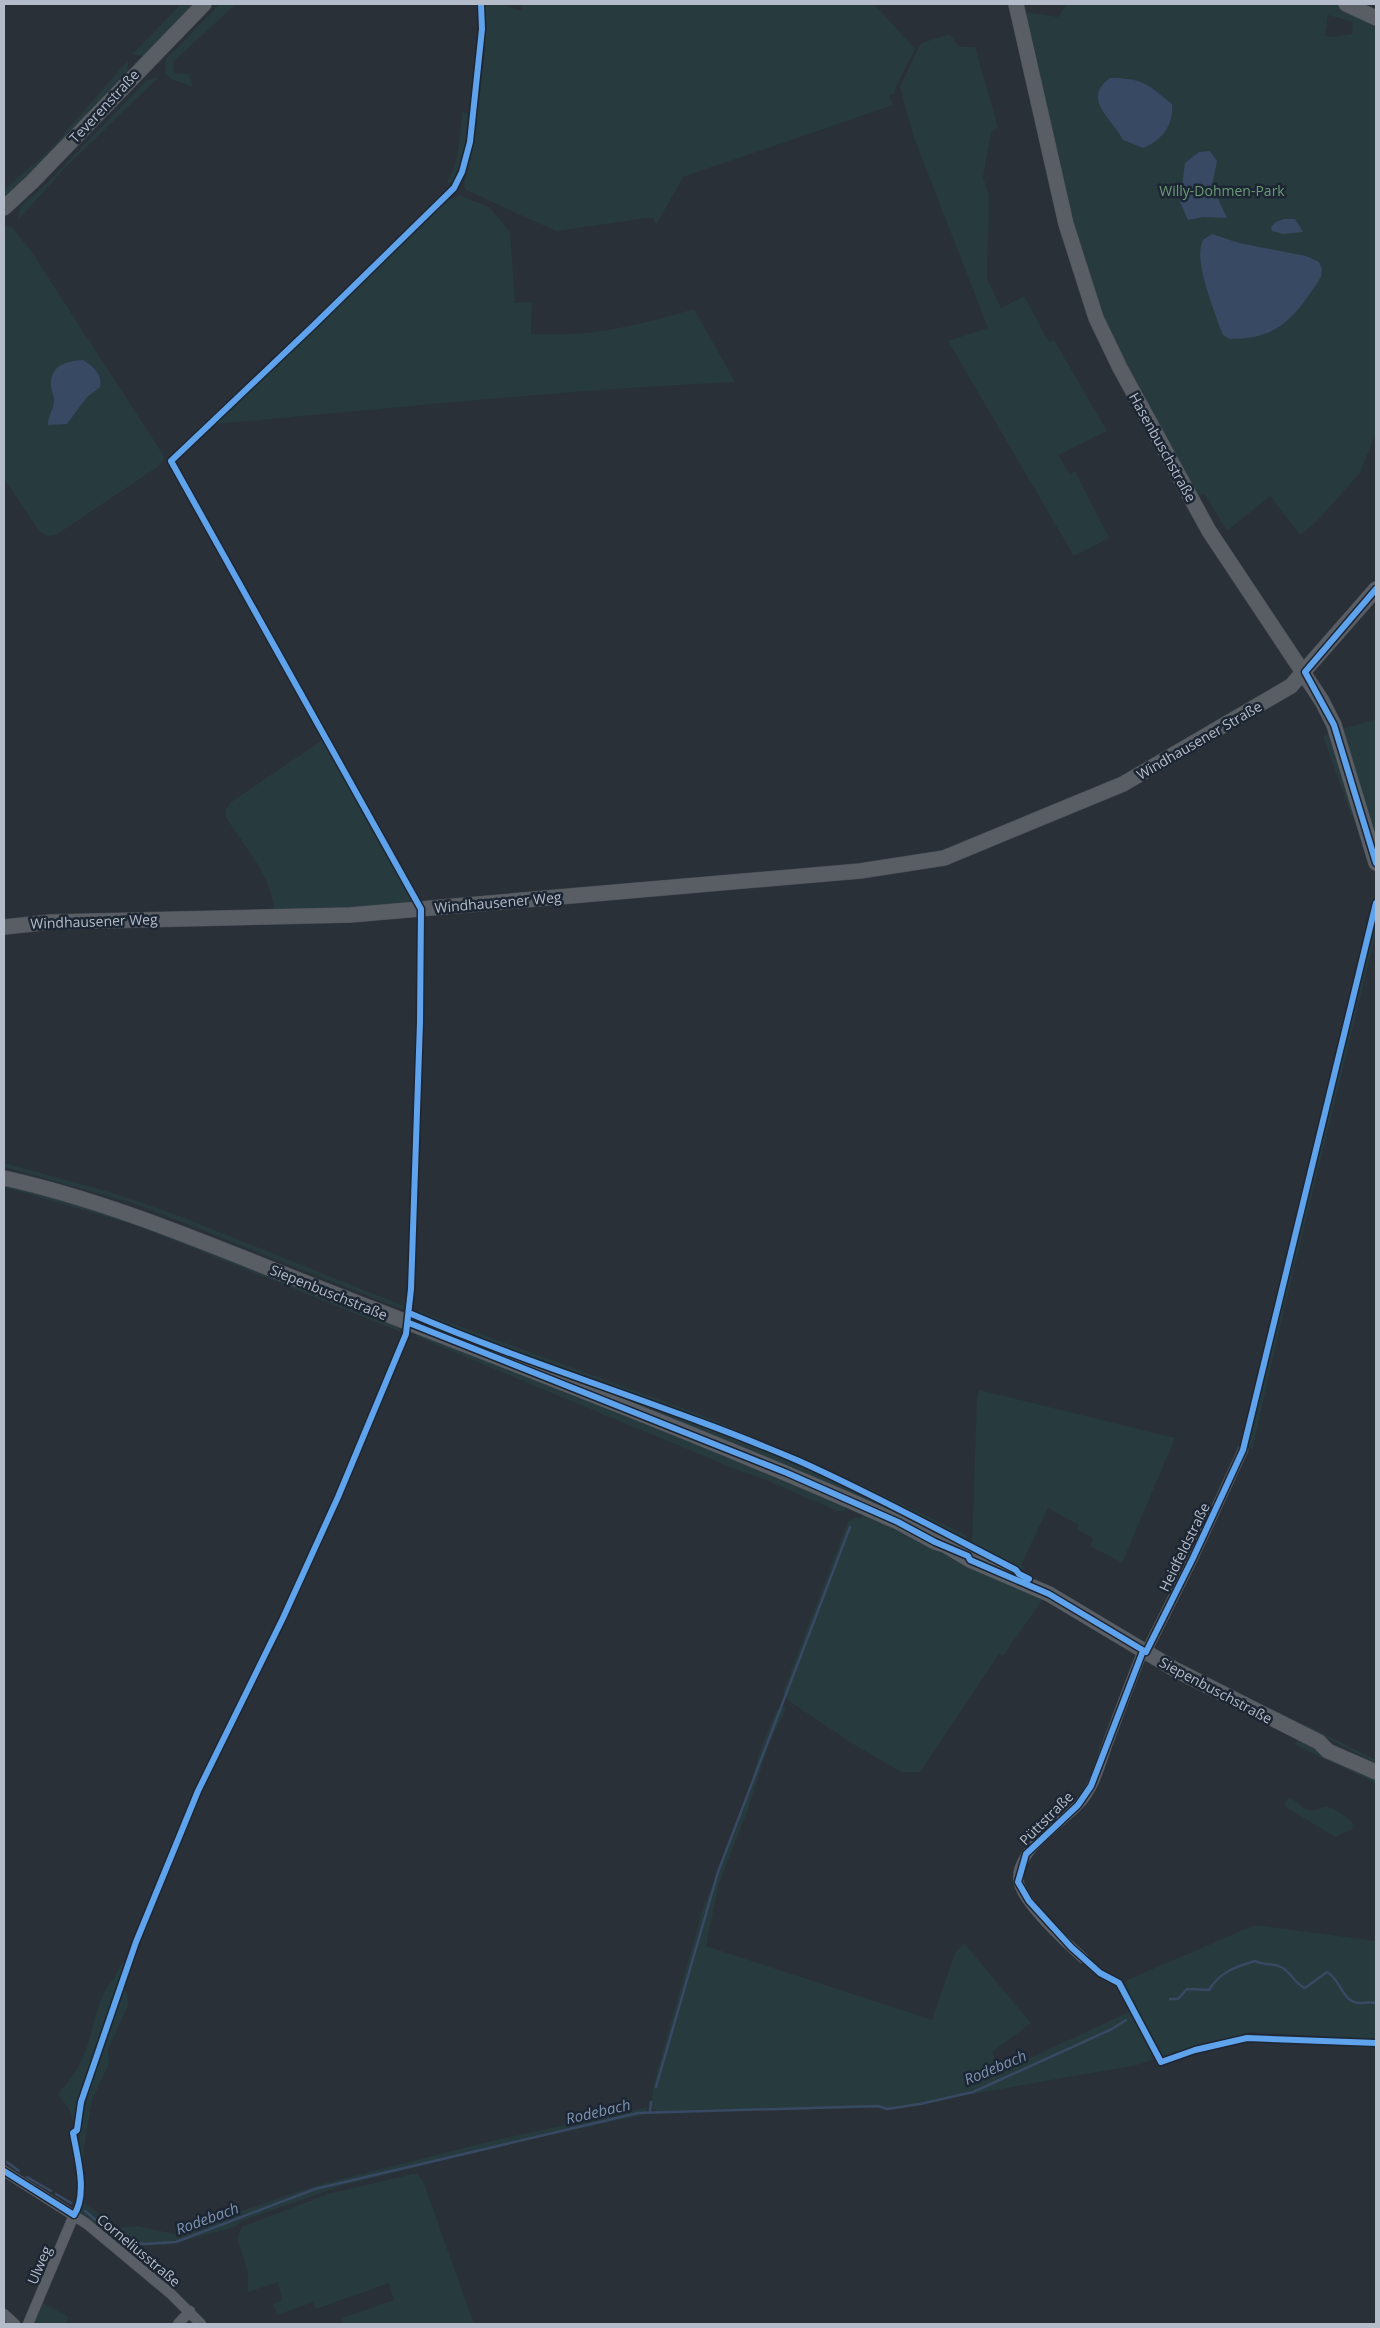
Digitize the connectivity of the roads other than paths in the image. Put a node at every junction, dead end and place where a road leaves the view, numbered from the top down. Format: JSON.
{"nodes":[{"id":1,"x":204,"y":4,"type":"edge"},
{"id":2,"x":1016,"y":4,"type":"edge"},
{"id":3,"x":1346,"y":4,"type":"edge"},
{"id":4,"x":1376,"y":18,"type":"edge"},
{"id":5,"x":4,"y":208,"type":"edge"},
{"id":6,"x":1376,"y":589,"type":"edge"},
{"id":7,"x":1305,"y":672,"type":"junction"},
{"id":8,"x":988,"y":842,"type":"joint"},
{"id":9,"x":1376,"y":863,"type":"edge"},
{"id":10,"x":4,"y":927,"type":"edge"},
{"id":11,"x":4,"y":1178,"type":"edge"},
{"id":12,"x":1243,"y":1450,"type":"dead end"},
{"id":13,"x":1144,"y":1652,"type":"junction"},
{"id":14,"x":1376,"y":1772,"type":"edge"},
{"id":15,"x":1083,"y":1958,"type":"dead end"},
{"id":16,"x":4,"y":2171,"type":"edge"},
{"id":17,"x":74,"y":2215,"type":"junction"},
{"id":18,"x":190,"y":2311,"type":"junction"},
{"id":19,"x":4,"y":2314,"type":"edge"},
{"id":20,"x":15,"y":2324,"type":"edge"},
{"id":21,"x":28,"y":2324,"type":"edge"},
{"id":22,"x":178,"y":2324,"type":"edge"},
{"id":23,"x":201,"y":2324,"type":"edge"}],
"edges":[{"from":1,"to":5,"type":"street","name":"Teverenstraße"},
{"from":2,"to":7,"type":"street","name":"Hasenbuschstraße"},
{"from":3,"to":4,"type":"street"},
{"from":6,"to":7,"type":"street","name":"Windhausener Straße"},
{"from":7,"to":8,"type":"street","name":"Windhausener Straße"},
{"from":7,"to":9,"type":"street","name":"Hasenbuschstraße"},
{"from":8,"to":10,"type":"street","name":"Windhausener Weg"},
{"from":11,"to":13,"type":"street","name":"Siepenbuschstraße"},
{"from":12,"to":13,"type":"street","name":"Heidfeldstraße"},
{"from":13,"to":14,"type":"street","name":"Siepenbuschstraße"},
{"from":13,"to":15,"type":"street","name":"Püttstraße"},
{"from":16,"to":17,"type":"street","name":"Corneliusstraße"},
{"from":17,"to":18,"type":"street","name":"Corneliusstraße"},
{"from":17,"to":21,"type":"street","name":"Ulweg"},
{"from":18,"to":22,"type":"street"},
{"from":18,"to":23,"type":"street","name":"Corneliusstraße"},
{"from":19,"to":20,"type":"street"}]}
